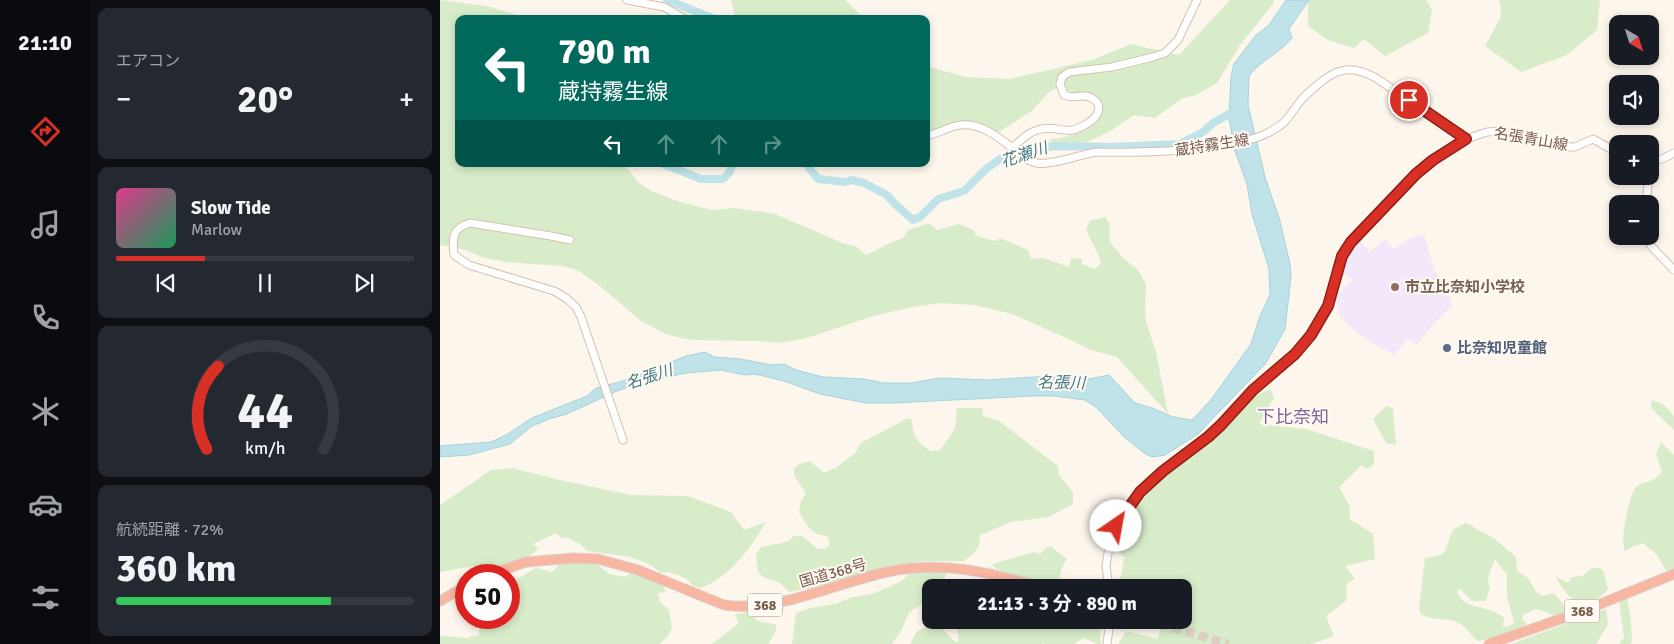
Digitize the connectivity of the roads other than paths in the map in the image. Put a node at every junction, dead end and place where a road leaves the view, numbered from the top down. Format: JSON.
{"nodes":[{"id":1,"x":627,"y":0,"type":"edge"},
{"id":2,"x":1198,"y":0,"type":"edge"},
{"id":3,"x":678,"y":15,"type":"edge"},
{"id":4,"x":930,"y":135,"type":"edge"},
{"id":5,"x":1466,"y":139,"type":"junction"},
{"id":6,"x":1012,"y":148,"type":"junction"},
{"id":7,"x":1609,"y":148,"type":"edge"},
{"id":8,"x":1674,"y":153,"type":"edge"},
{"id":9,"x":1659,"y":160,"type":"edge"},
{"id":10,"x":570,"y":240,"type":"dead end"},
{"id":11,"x":1650,"y":245,"type":"edge"},
{"id":12,"x":1674,"y":270,"type":"edge"},
{"id":13,"x":622,"y":440,"type":"dead end"},
{"id":14,"x":520,"y":564,"type":"edge"},
{"id":15,"x":1674,"y":574,"type":"edge"},
{"id":16,"x":1008,"y":579,"type":"edge"},
{"id":17,"x":1108,"y":579,"type":"edge"},
{"id":18,"x":455,"y":592,"type":"edge"},
{"id":19,"x":440,"y":601,"type":"edge"},
{"id":20,"x":1109,"y":629,"type":"edge"},
{"id":21,"x":1107,"y":644,"type":"edge"},
{"id":22,"x":1488,"y":644,"type":"edge"}],
"edges":[{"from":1,"to":3,"type":"main road"},
{"from":2,"to":6,"type":"main road"},
{"from":4,"to":6,"type":"main road","name":"蔵持霧生線"},
{"from":5,"to":6,"type":"main road","name":"蔵持霧生線"},
{"from":5,"to":7,"type":"main road","name":"名張青山線"},
{"from":5,"to":17,"type":"main road","name":"名張青山線"},
{"from":8,"to":9,"type":"main road"},
{"from":10,"to":13,"type":"main road"},
{"from":11,"to":12,"type":"main road"},
{"from":14,"to":16,"type":"highway","name":"国道368号","number":"368"},
{"from":15,"to":22,"type":"highway","number":"368"},
{"from":18,"to":19,"type":"highway"},
{"from":20,"to":21,"type":"main road"}]}
